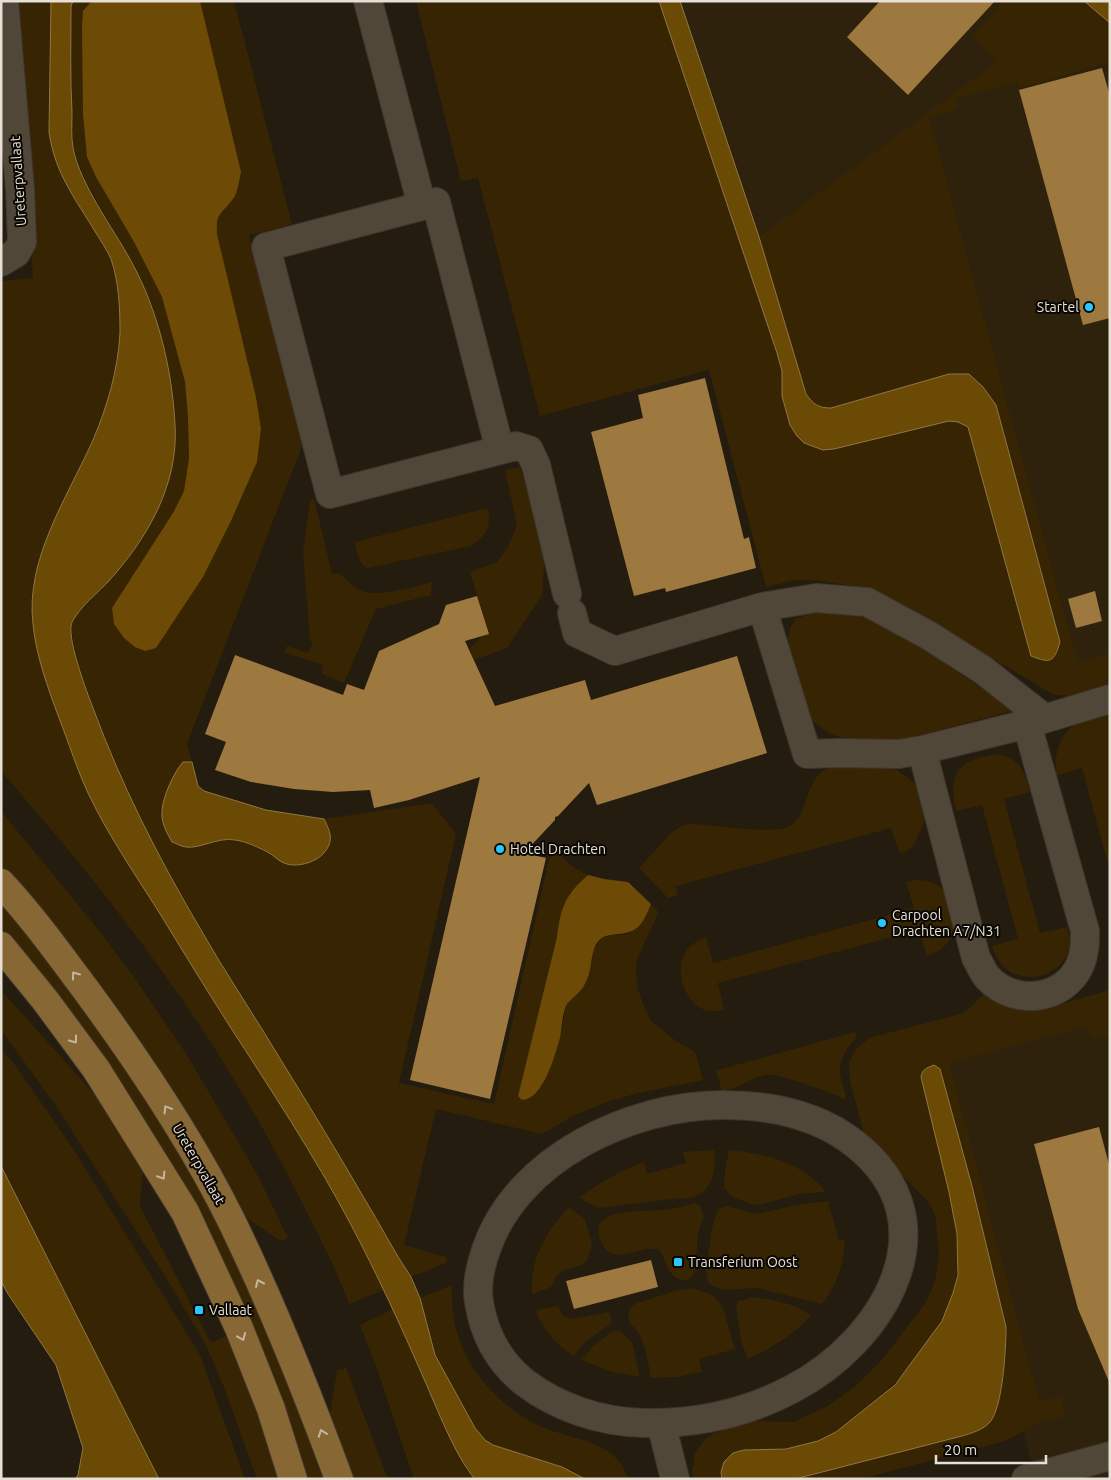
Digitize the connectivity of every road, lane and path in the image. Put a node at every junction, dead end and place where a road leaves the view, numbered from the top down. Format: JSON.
{"nodes":[{"id":1,"x":4,"y":1,"type":"edge"},
{"id":2,"x":368,"y":1,"type":"edge"},
{"id":3,"x":422,"y":206,"type":"junction"},
{"id":4,"x":1,"y":262,"type":"edge"},
{"id":5,"x":500,"y":450,"type":"junction"},
{"id":6,"x":762,"y":607,"type":"junction"},
{"id":7,"x":1110,"y":699,"type":"edge"},
{"id":8,"x":1035,"y":721,"type":"junction"},
{"id":9,"x":922,"y":750,"type":"junction"},
{"id":10,"x":1,"y":883,"type":"edge"},
{"id":11,"x":1,"y":946,"type":"edge"},
{"id":12,"x":661,"y":1422,"type":"junction"},
{"id":13,"x":1110,"y":1456,"type":"edge"},
{"id":14,"x":293,"y":1479,"type":"edge"},
{"id":15,"x":339,"y":1479,"type":"edge"},
{"id":16,"x":675,"y":1479,"type":"edge"},
{"id":17,"x":1026,"y":1479,"type":"edge"}],
"edges":[{"from":1,"to":4,"type":"street","name":"Ureterpvallaat"},
{"from":2,"to":3,"type":"street"},
{"from":3,"to":5,"type":"street"},
{"from":3,"to":5,"type":"street"},
{"from":5,"to":6,"type":"street"},
{"from":6,"to":8,"type":"street"},
{"from":6,"to":9,"type":"street"},
{"from":7,"to":8,"type":"street"},
{"from":8,"to":9,"type":"street"},
{"from":8,"to":9,"type":"street"},
{"from":15,"to":10,"type":"main road","name":"Ureterpvallaat","one_way":true},
{"from":11,"to":14,"type":"main road","one_way":true},
{"from":12,"to":12,"type":"street"},
{"from":12,"to":16,"type":"street"},
{"from":13,"to":17,"type":"street"}]}
